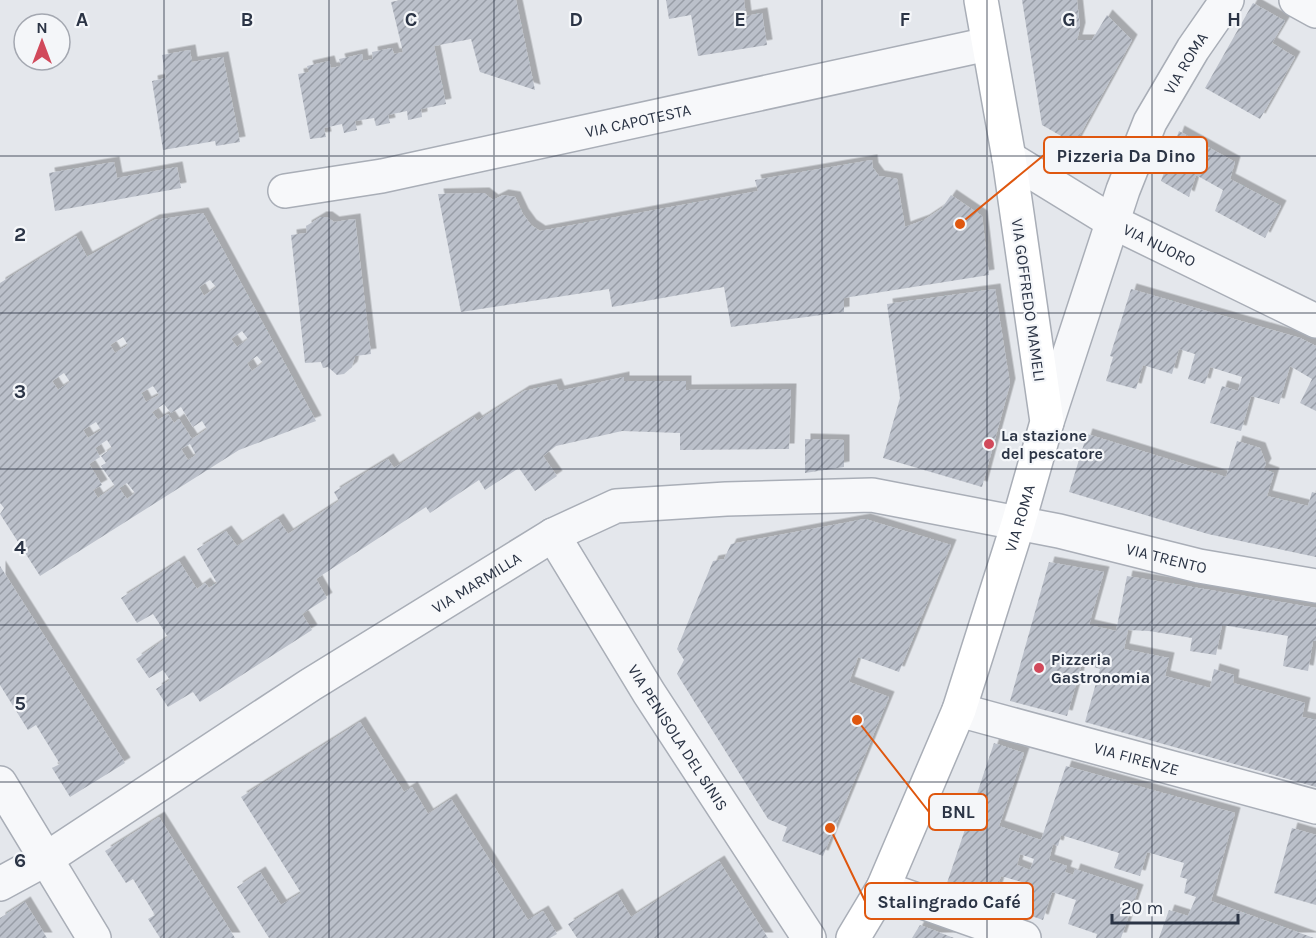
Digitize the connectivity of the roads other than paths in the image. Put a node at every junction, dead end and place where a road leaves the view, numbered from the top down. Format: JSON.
{"nodes":[{"id":1,"x":981,"y":0,"type":"edge"},
{"id":2,"x":1227,"y":0,"type":"edge"},
{"id":3,"x":1296,"y":0,"type":"edge"},
{"id":4,"x":1316,"y":12,"type":"edge"},
{"id":5,"x":988,"y":44,"type":"junction"},
{"id":6,"x":1009,"y":158,"type":"junction"},
{"id":7,"x":285,"y":191,"type":"dead end"},
{"id":8,"x":1113,"y":222,"type":"junction"},
{"id":9,"x":1316,"y":321,"type":"edge"},
{"id":10,"x":1047,"y":422,"type":"junction"},
{"id":11,"x":1018,"y":524,"type":"junction"},
{"id":12,"x":553,"y":535,"type":"junction"},
{"id":13,"x":1316,"y":586,"type":"edge"},
{"id":14,"x":959,"y":710,"type":"junction"},
{"id":15,"x":0,"y":783,"type":"edge"},
{"id":16,"x":1316,"y":807,"type":"edge"},
{"id":17,"x":46,"y":859,"type":"junction"},
{"id":18,"x":0,"y":884,"type":"edge"},
{"id":19,"x":883,"y":888,"type":"junction"},
{"id":20,"x":94,"y":938,"type":"edge"},
{"id":21,"x":809,"y":938,"type":"edge"},
{"id":22,"x":853,"y":938,"type":"edge"},
{"id":23,"x":1024,"y":938,"type":"edge"}],
"edges":[{"from":1,"to":5,"type":"main road","name":"VIA GOFFREDO MAMELI"},
{"from":2,"to":8,"type":"street","name":"VIA ROMA"},
{"from":3,"to":4,"type":"street"},
{"from":5,"to":6,"type":"main road","name":"VIA GOFFREDO MAMELI"},
{"from":5,"to":7,"type":"street","name":"VIA CAPOTESTA"},
{"from":6,"to":8,"type":"street","name":"VIA NUORO"},
{"from":6,"to":10,"type":"main road","name":"VIA GOFFREDO MAMELI"},
{"from":8,"to":9,"type":"street","name":"VIA NUORO"},
{"from":8,"to":10,"type":"street","name":"VIA ROMA"},
{"from":10,"to":11,"type":"main road","name":"VIA ROMA"},
{"from":11,"to":12,"type":"street","name":"VIA MARMILLA"},
{"from":11,"to":13,"type":"street","name":"VIA TRENTO"},
{"from":11,"to":14,"type":"main road","name":"VIA ROMA"},
{"from":12,"to":17,"type":"street","name":"VIA MARMILLA"},
{"from":12,"to":21,"type":"street","name":"VIA PENISOLA DEL SINIS"},
{"from":14,"to":16,"type":"street","name":"VIA FIRENZE"},
{"from":14,"to":19,"type":"main road","name":"VIA ROMA"},
{"from":15,"to":17,"type":"street"},
{"from":17,"to":18,"type":"street","name":"VIA MARMILLA"},
{"from":17,"to":20,"type":"street"},
{"from":19,"to":22,"type":"main road","name":"VIA ROMA"},
{"from":19,"to":23,"type":"street"}]}
